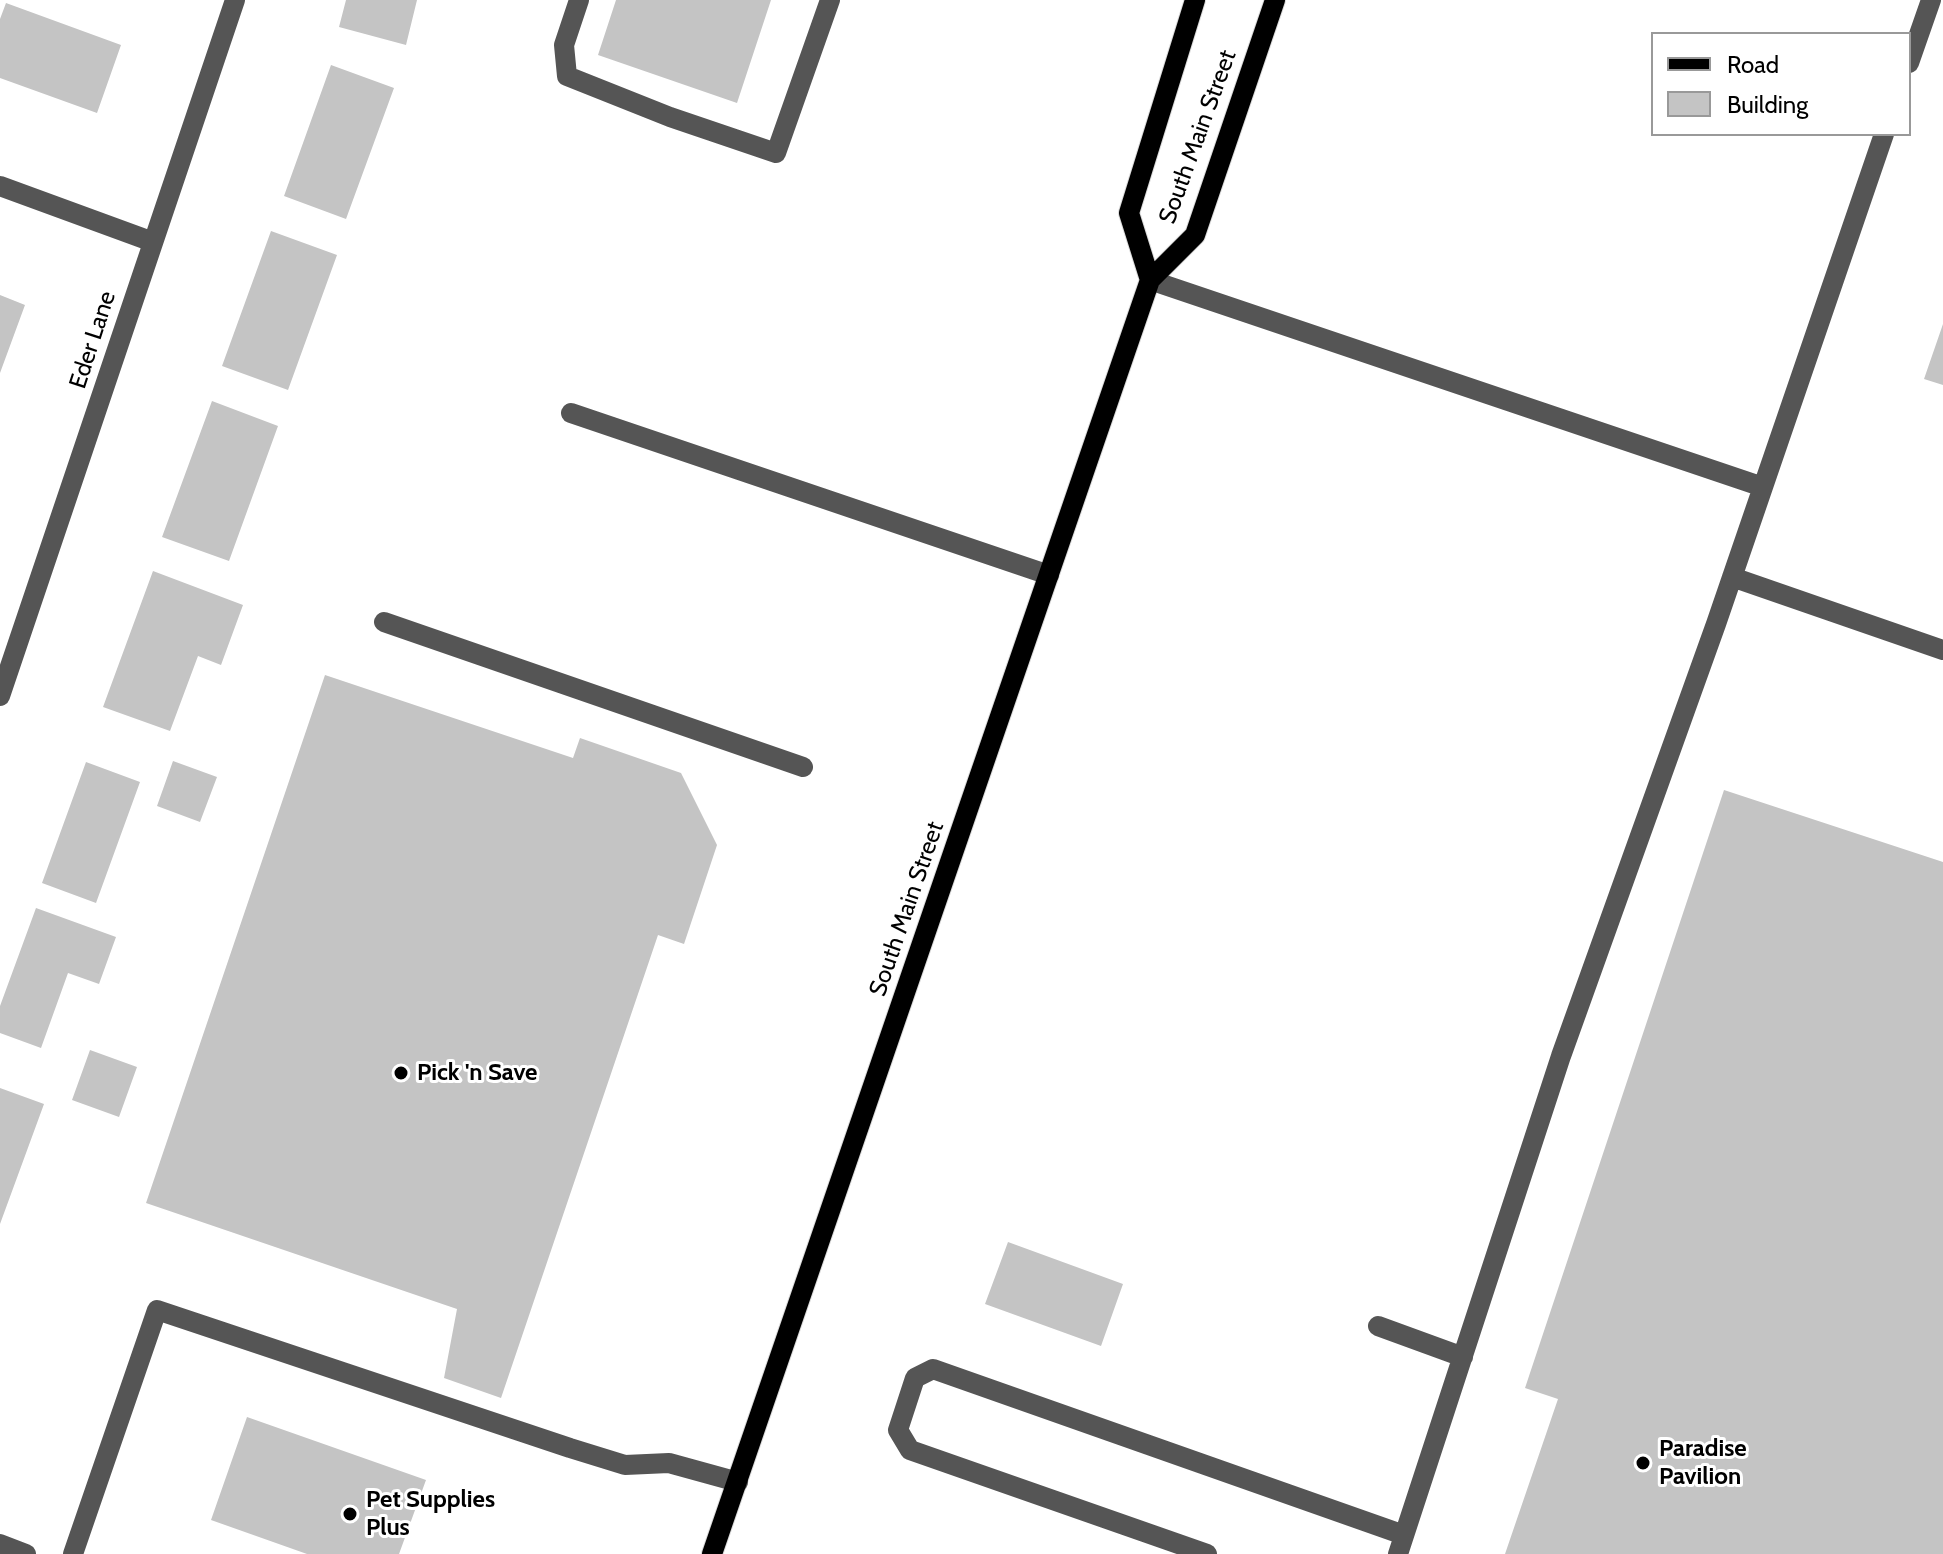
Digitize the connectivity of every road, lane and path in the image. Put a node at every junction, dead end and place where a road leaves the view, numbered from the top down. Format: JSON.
{"nodes":[{"id":1,"x":235,"y":0,"type":"edge"},
{"id":2,"x":579,"y":0,"type":"edge"},
{"id":3,"x":830,"y":0,"type":"edge"},
{"id":4,"x":1195,"y":0,"type":"edge"},
{"id":5,"x":1275,"y":0,"type":"edge"},
{"id":6,"x":1931,"y":0,"type":"edge"},
{"id":7,"x":1911,"y":57,"type":"edge"},
{"id":8,"x":1883,"y":136,"type":"edge"},
{"id":9,"x":0,"y":186,"type":"edge"},
{"id":10,"x":153,"y":242,"type":"junction"},
{"id":11,"x":1150,"y":280,"type":"junction"},
{"id":12,"x":571,"y":413,"type":"dead end"},
{"id":13,"x":1763,"y":487,"type":"junction"},
{"id":14,"x":1049,"y":575,"type":"junction"},
{"id":15,"x":1732,"y":577,"type":"junction"},
{"id":16,"x":384,"y":622,"type":"dead end"},
{"id":17,"x":1943,"y":650,"type":"edge"},
{"id":18,"x":0,"y":696,"type":"edge"},
{"id":19,"x":803,"y":767,"type":"dead end"},
{"id":20,"x":1378,"y":1326,"type":"dead end"},
{"id":21,"x":1463,"y":1357,"type":"junction"},
{"id":22,"x":738,"y":1482,"type":"junction"},
{"id":23,"x":0,"y":1544,"type":"edge"},
{"id":24,"x":1401,"y":1545,"type":"edge"},
{"id":25,"x":26,"y":1554,"type":"edge"},
{"id":26,"x":73,"y":1554,"type":"edge"},
{"id":27,"x":712,"y":1554,"type":"edge"},
{"id":28,"x":1207,"y":1554,"type":"edge"}],
"edges":[{"from":1,"to":10,"type":"street","name":"Eder Lane"},
{"from":2,"to":3,"type":"street"},
{"from":4,"to":11,"type":"main road","name":"South Main Street"},
{"from":5,"to":11,"type":"main road","name":"South Main Street"},
{"from":6,"to":7,"type":"street"},
{"from":8,"to":13,"type":"street"},
{"from":9,"to":10,"type":"street"},
{"from":10,"to":18,"type":"street","name":"Eder Lane"},
{"from":11,"to":13,"type":"street"},
{"from":11,"to":14,"type":"main road","name":"South Main Street"},
{"from":12,"to":14,"type":"street"},
{"from":13,"to":15,"type":"street"},
{"from":14,"to":22,"type":"main road","name":"South Main Street"},
{"from":15,"to":17,"type":"street"},
{"from":15,"to":21,"type":"street"},
{"from":16,"to":19,"type":"street"},
{"from":20,"to":21,"type":"street"},
{"from":21,"to":24,"type":"street"},
{"from":22,"to":26,"type":"street"},
{"from":22,"to":27,"type":"main road","name":"South Main Street"},
{"from":23,"to":25,"type":"street"},
{"from":24,"to":28,"type":"street"}]}
